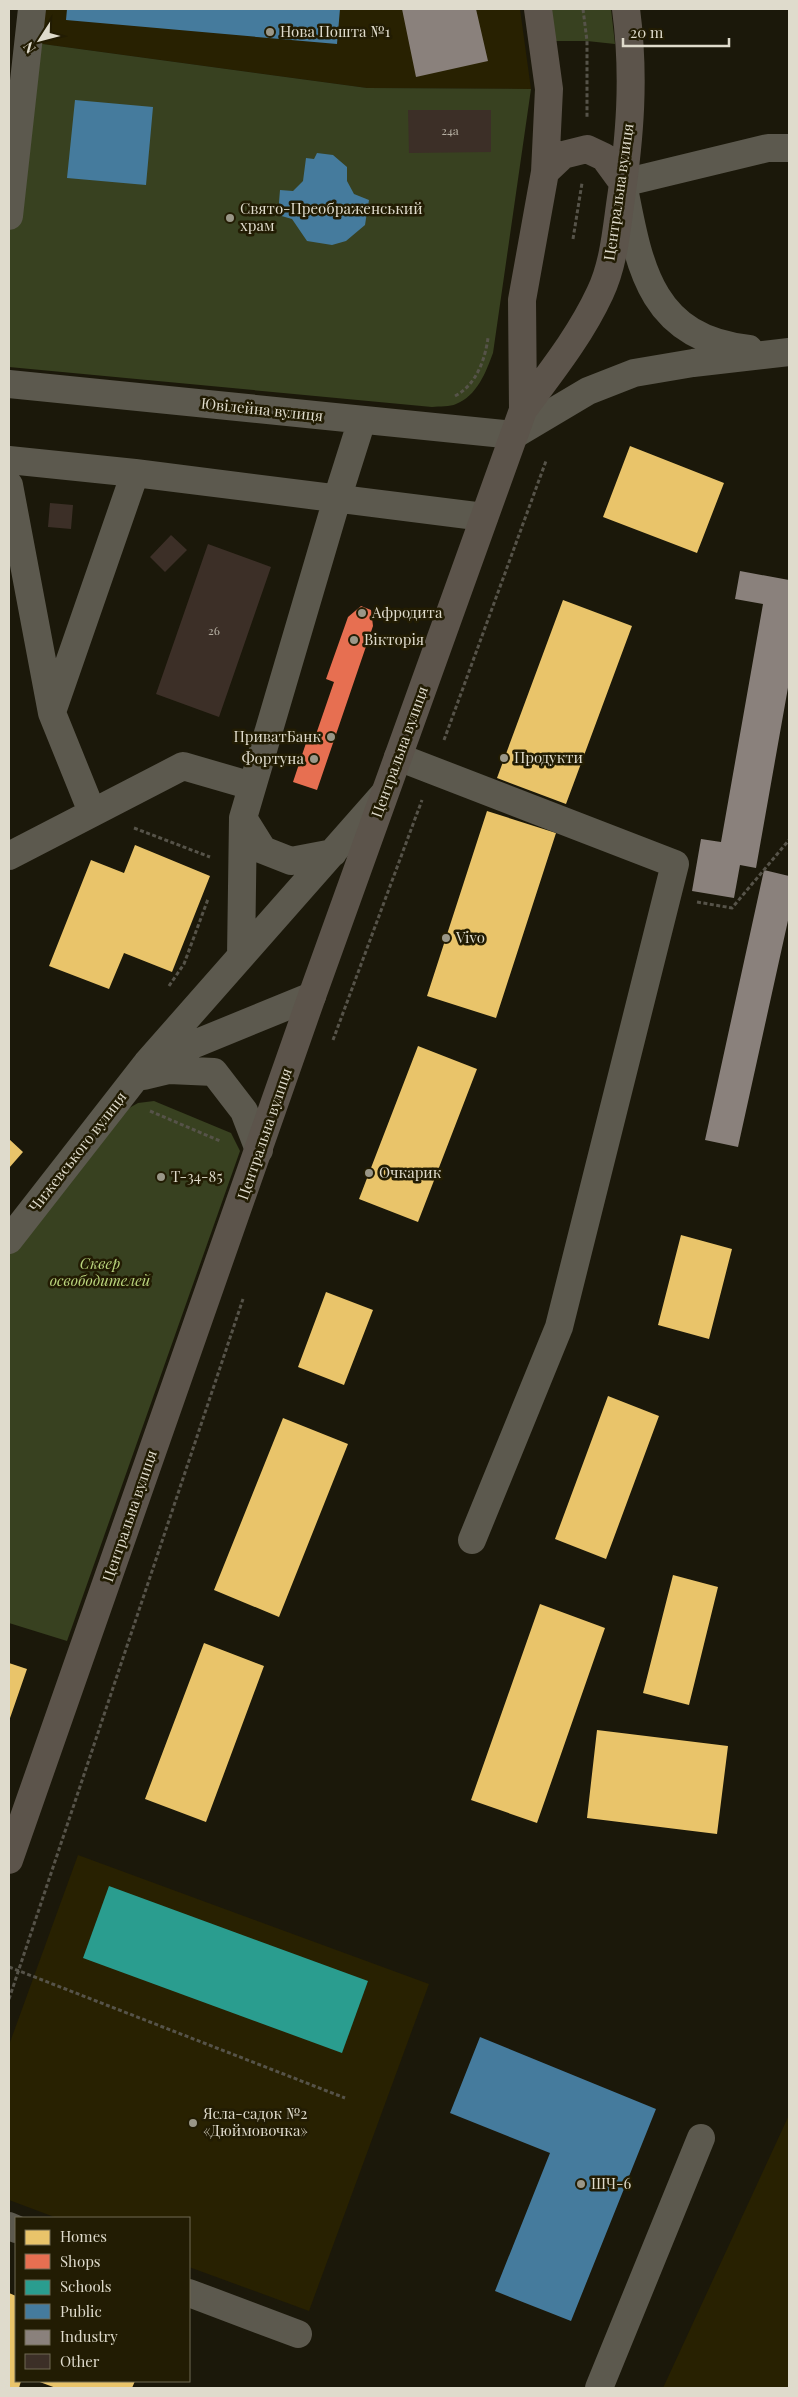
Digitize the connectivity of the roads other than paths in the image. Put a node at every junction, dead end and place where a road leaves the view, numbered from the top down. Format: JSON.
{"nodes":[{"id":1,"x":32,"y":9,"type":"edge"},
{"id":2,"x":538,"y":9,"type":"edge"},
{"id":3,"x":626,"y":9,"type":"edge"},
{"id":4,"x":789,"y":148,"type":"edge"},
{"id":5,"x":546,"y":172,"type":"junction"},
{"id":6,"x":623,"y":183,"type":"junction"},
{"id":7,"x":9,"y":216,"type":"edge"},
{"id":8,"x":787,"y":352,"type":"edge"},
{"id":9,"x":9,"y":384,"type":"edge"},
{"id":10,"x":362,"y":420,"type":"junction"},
{"id":11,"x":519,"y":422,"type":"junction"},
{"id":12,"x":9,"y":460,"type":"edge"},
{"id":13,"x":135,"y":473,"type":"junction"},
{"id":14,"x":9,"y":485,"type":"edge"},
{"id":15,"x":337,"y":499,"type":"junction"},
{"id":16,"x":484,"y":517,"type":"junction"},
{"id":17,"x":52,"y":714,"type":"junction"},
{"id":18,"x":398,"y":757,"type":"junction"},
{"id":19,"x":252,"y":786,"type":"junction"},
{"id":20,"x":384,"y":794,"type":"junction"},
{"id":21,"x":92,"y":812,"type":"junction"},
{"id":22,"x":243,"y":818,"type":"junction"},
{"id":23,"x":332,"y":853,"type":"junction"},
{"id":24,"x":9,"y":856,"type":"edge"},
{"id":25,"x":241,"y":956,"type":"junction"},
{"id":26,"x":312,"y":996,"type":"junction"},
{"id":27,"x":141,"y":1071,"type":"junction"},
{"id":28,"x":260,"y":1150,"type":"junction"},
{"id":29,"x":9,"y":1240,"type":"edge"},
{"id":30,"x":472,"y":1540,"type":"dead end"},
{"id":31,"x":9,"y":1860,"type":"edge"},
{"id":32,"x":701,"y":2138,"type":"dead end"},
{"id":33,"x":190,"y":2293,"type":"edge"},
{"id":34,"x":298,"y":2334,"type":"dead end"},
{"id":35,"x":599,"y":2388,"type":"edge"}],
"edges":[{"from":1,"to":7,"type":"street"},
{"from":2,"to":5,"type":"main road","name":"Центральна вулиця"},
{"from":3,"to":6,"type":"main road","name":"Центральна вулиця"},
{"from":4,"to":6,"type":"street"},
{"from":5,"to":6,"type":"main road"},
{"from":5,"to":11,"type":"main road","name":"Центральна вулиця"},
{"from":6,"to":8,"type":"street"},
{"from":6,"to":11,"type":"main road","name":"Центральна вулиця"},
{"from":8,"to":11,"type":"street"},
{"from":9,"to":10,"type":"street","name":"Ювілейна вулиця"},
{"from":10,"to":11,"type":"street","name":"Ювілейна вулиця"},
{"from":10,"to":15,"type":"street"},
{"from":11,"to":16,"type":"main road","name":"Центральна вулиця"},
{"from":12,"to":13,"type":"street"},
{"from":13,"to":15,"type":"street"},
{"from":13,"to":17,"type":"street"},
{"from":14,"to":17,"type":"street"},
{"from":15,"to":16,"type":"street"},
{"from":15,"to":19,"type":"street"},
{"from":16,"to":18,"type":"main road","name":"Центральна вулиця"},
{"from":17,"to":21,"type":"street"},
{"from":18,"to":20,"type":"main road","name":"Центральна вулиця"},
{"from":18,"to":30,"type":"street"},
{"from":19,"to":21,"type":"street"},
{"from":19,"to":22,"type":"street"},
{"from":20,"to":23,"type":"street","name":"Чижевського вулиця"},
{"from":20,"to":26,"type":"main road","name":"Центральна вулиця"},
{"from":21,"to":24,"type":"street"},
{"from":22,"to":23,"type":"street"},
{"from":22,"to":25,"type":"street"},
{"from":23,"to":25,"type":"street","name":"Чижевського вулиця"},
{"from":25,"to":27,"type":"street","name":"Чижевського вулиця"},
{"from":26,"to":27,"type":"street"},
{"from":26,"to":28,"type":"main road","name":"Центральна вулиця"},
{"from":27,"to":28,"type":"street"},
{"from":27,"to":29,"type":"street","name":"Чижевського вулиця"},
{"from":28,"to":31,"type":"main road","name":"Центральна вулиця"},
{"from":32,"to":35,"type":"street"},
{"from":33,"to":34,"type":"street"}]}
